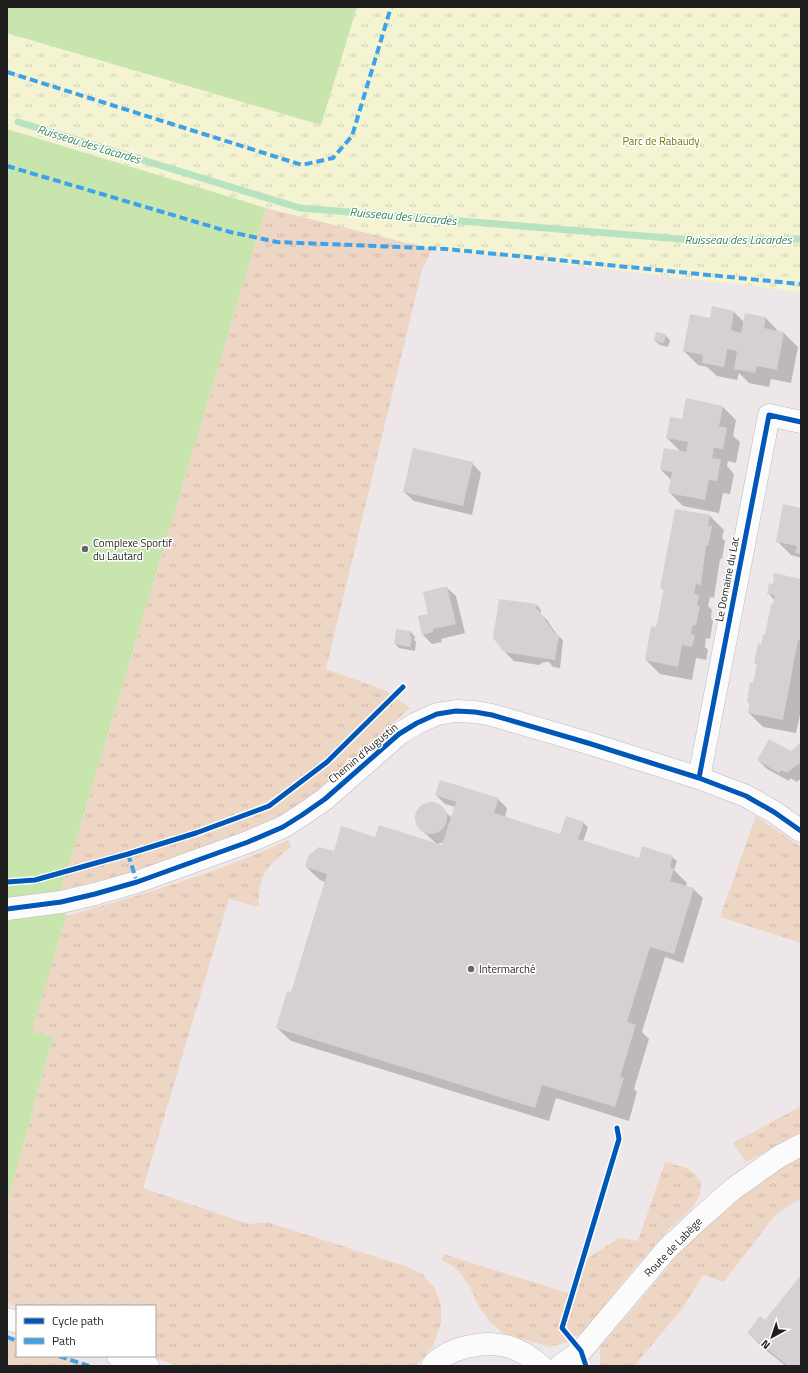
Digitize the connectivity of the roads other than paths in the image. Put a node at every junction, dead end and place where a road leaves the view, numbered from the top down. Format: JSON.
{"nodes":[{"id":1,"x":801,"y":422,"type":"edge"},
{"id":2,"x":699,"y":778,"type":"junction"},
{"id":3,"x":801,"y":831,"type":"edge"},
{"id":4,"x":7,"y":909,"type":"edge"},
{"id":5,"x":801,"y":1145,"type":"edge"},
{"id":6,"x":121,"y":1357,"type":"edge"},
{"id":7,"x":148,"y":1366,"type":"edge"},
{"id":8,"x":432,"y":1366,"type":"edge"},
{"id":9,"x":541,"y":1366,"type":"edge"},
{"id":10,"x":560,"y":1366,"type":"edge"}],
"edges":[{"from":1,"to":2,"type":"street","name":"Le Domaine du Lac"},
{"from":2,"to":3,"type":"street","name":"Chemin d'Augustin"},
{"from":2,"to":4,"type":"street","name":"Chemin d'Augustin"},
{"from":5,"to":10,"type":"street","name":"Route de Labège"},
{"from":6,"to":7,"type":"street"},
{"from":8,"to":9,"type":"street"}]}
